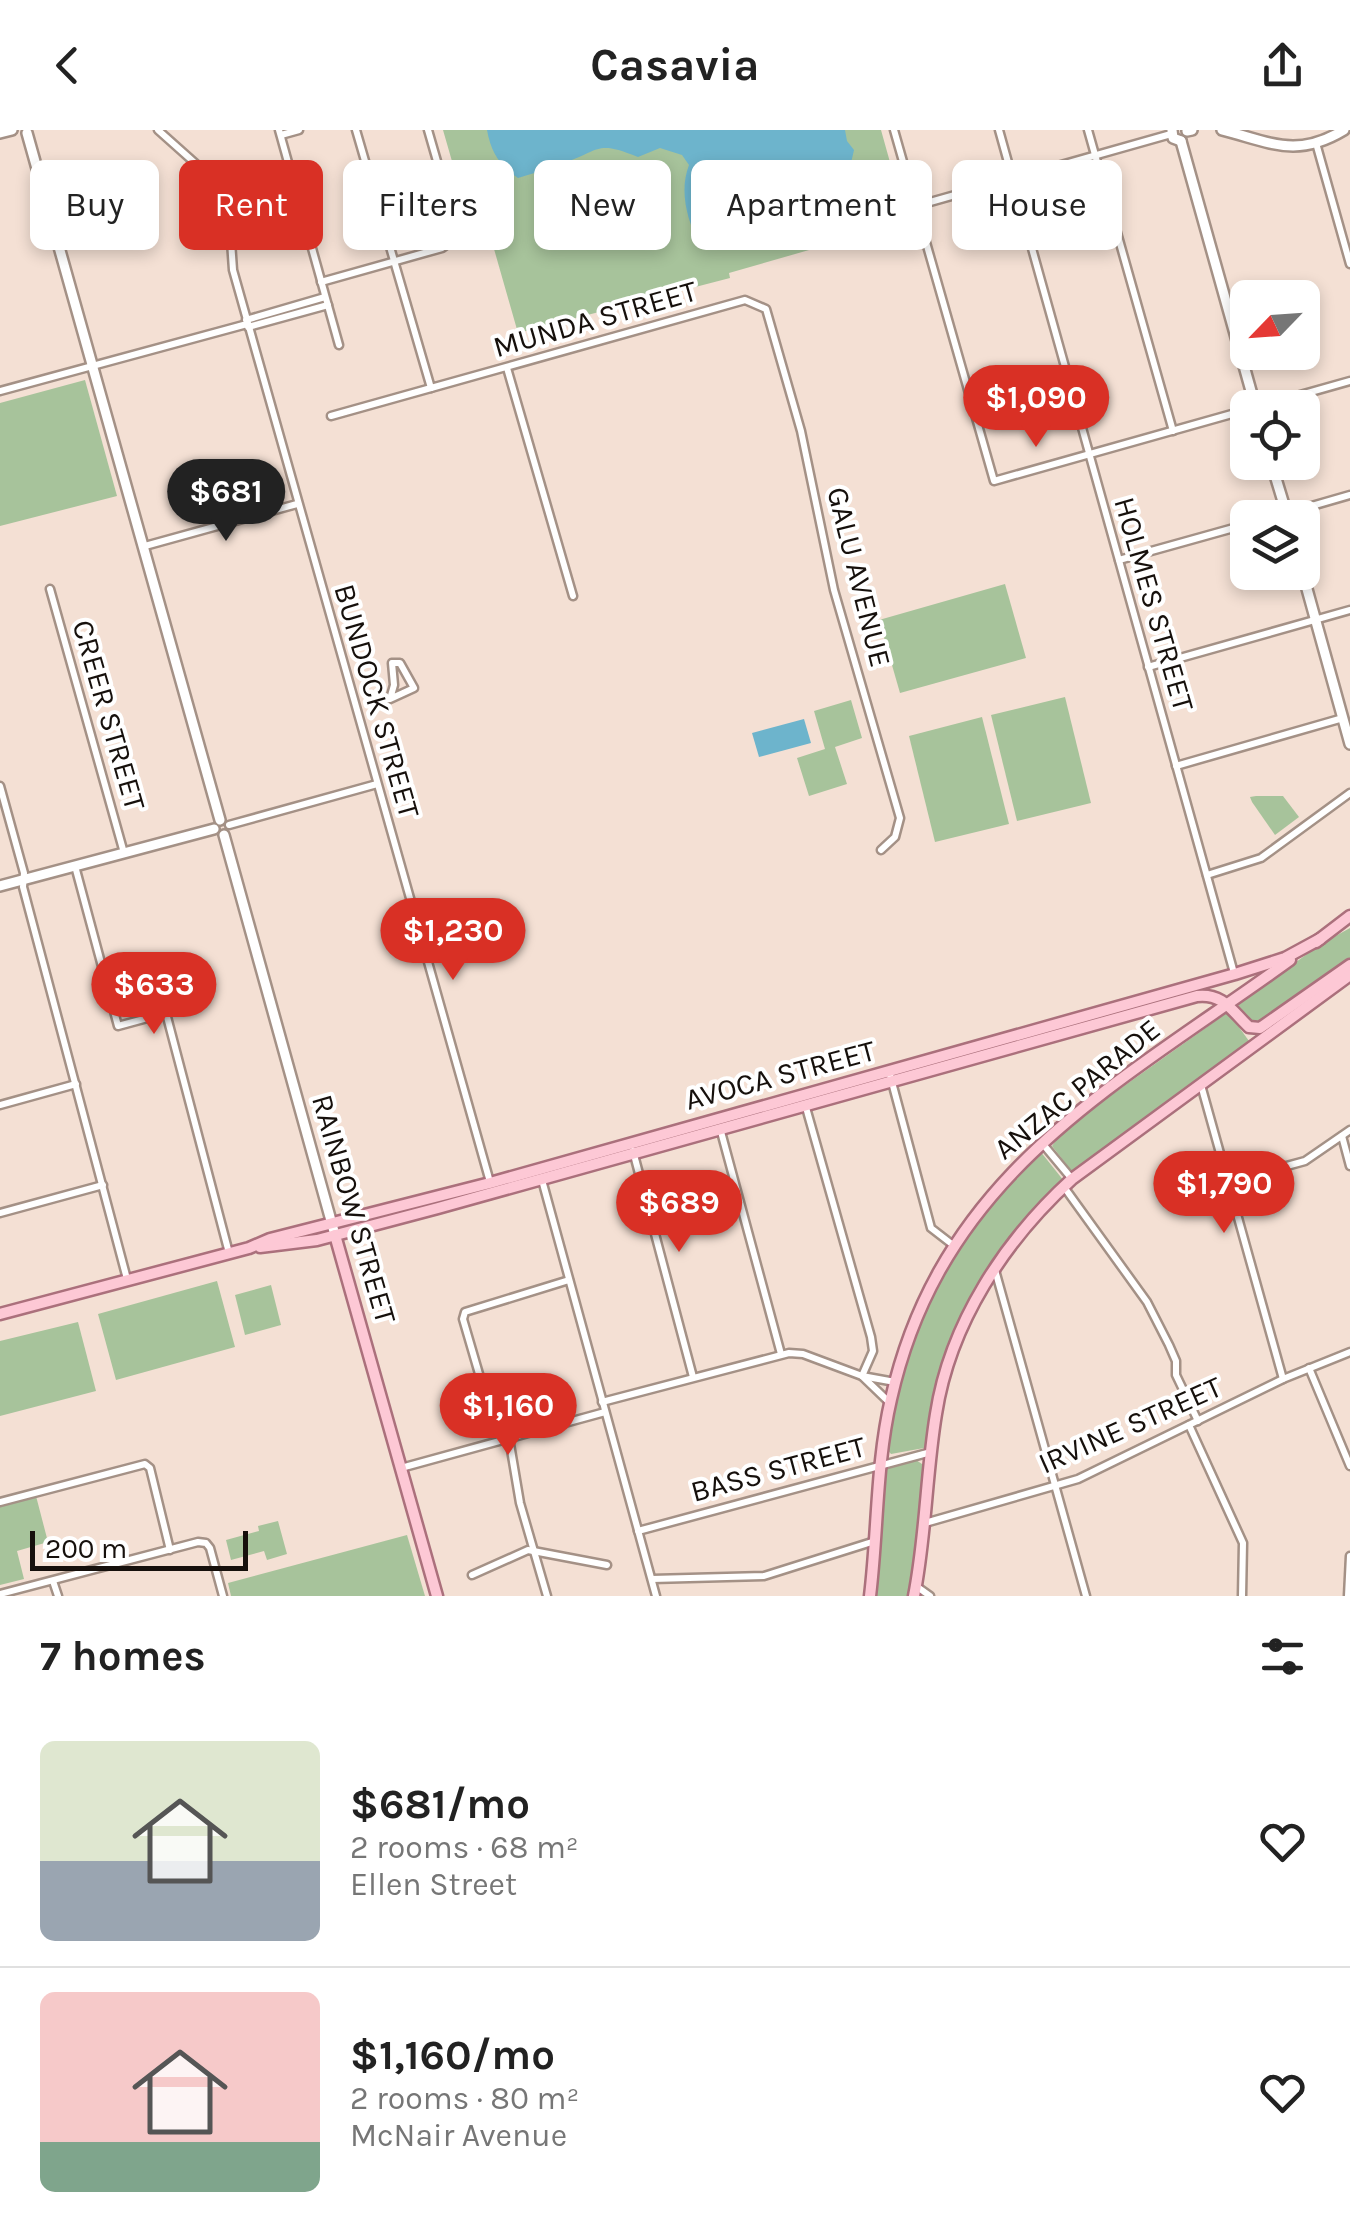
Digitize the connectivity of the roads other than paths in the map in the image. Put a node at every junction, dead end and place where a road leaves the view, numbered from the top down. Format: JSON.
{"nodes":[{"id":1,"x":158,"y":130,"type":"edge"},
{"id":2,"x":299,"y":130,"type":"edge"},
{"id":3,"x":356,"y":130,"type":"edge"},
{"id":4,"x":428,"y":130,"type":"edge"},
{"id":5,"x":894,"y":130,"type":"edge"},
{"id":6,"x":999,"y":130,"type":"edge"},
{"id":7,"x":1088,"y":130,"type":"edge"},
{"id":8,"x":1222,"y":130,"type":"edge"},
{"id":9,"x":1344,"y":130,"type":"edge"},
{"id":10,"x":22,"y":131,"type":"edge"},
{"id":11,"x":1171,"y":132,"type":"edge"},
{"id":12,"x":1240,"y":132,"type":"edge"},
{"id":13,"x":0,"y":133,"type":"edge"},
{"id":14,"x":280,"y":133,"type":"edge"},
{"id":15,"x":1186,"y":133,"type":"edge"},
{"id":16,"x":1316,"y":143,"type":"junction"},
{"id":17,"x":1096,"y":156,"type":"junction"},
{"id":18,"x":903,"y":160,"type":"edge"},
{"id":19,"x":1008,"y":160,"type":"edge"},
{"id":20,"x":1081,"y":160,"type":"edge"},
{"id":21,"x":928,"y":250,"type":"edge"},
{"id":22,"x":1033,"y":250,"type":"edge"},
{"id":23,"x":393,"y":261,"type":"junction"},
{"id":24,"x":1350,"y":264,"type":"edge"},
{"id":25,"x":321,"y":282,"type":"junction"},
{"id":26,"x":327,"y":301,"type":"junction"},
{"id":27,"x":766,"y":309,"type":"joint"},
{"id":28,"x":247,"y":324,"type":"junction"},
{"id":29,"x":339,"y":345,"type":"dead end"},
{"id":30,"x":93,"y":366,"type":"junction"},
{"id":31,"x":507,"y":368,"type":"junction"},
{"id":32,"x":1350,"y":381,"type":"edge"},
{"id":33,"x":433,"y":388,"type":"junction"},
{"id":34,"x":1251,"y":390,"type":"edge"},
{"id":35,"x":1319,"y":390,"type":"edge"},
{"id":36,"x":0,"y":391,"type":"edge"},
{"id":37,"x":330,"y":416,"type":"dead end"},
{"id":38,"x":1230,"y":416,"type":"edge"},
{"id":39,"x":1173,"y":431,"type":"junction"},
{"id":40,"x":1089,"y":454,"type":"junction"},
{"id":41,"x":1350,"y":495,"type":"edge"},
{"id":42,"x":297,"y":504,"type":"junction"},
{"id":43,"x":1320,"y":505,"type":"edge"},
{"id":44,"x":1230,"y":529,"type":"edge"},
{"id":45,"x":145,"y":546,"type":"junction"},
{"id":46,"x":1118,"y":560,"type":"junction"},
{"id":47,"x":50,"y":589,"type":"dead end"},
{"id":48,"x":1307,"y":590,"type":"edge"},
{"id":49,"x":572,"y":596,"type":"dead end"},
{"id":50,"x":1350,"y":610,"type":"edge"},
{"id":51,"x":1314,"y":620,"type":"junction"},
{"id":52,"x":1148,"y":667,"type":"junction"},
{"id":53,"x":390,"y":699,"type":"joint"},
{"id":54,"x":1342,"y":718,"type":"junction"},
{"id":55,"x":1350,"y":744,"type":"edge"},
{"id":56,"x":1176,"y":766,"type":"junction"},
{"id":57,"x":378,"y":784,"type":"junction"},
{"id":58,"x":0,"y":786,"type":"edge"},
{"id":59,"x":1350,"y":793,"type":"edge"},
{"id":60,"x":222,"y":827,"type":"junction"},
{"id":61,"x":882,"y":850,"type":"dead end"},
{"id":62,"x":124,"y":853,"type":"junction"},
{"id":63,"x":76,"y":866,"type":"junction"},
{"id":64,"x":1207,"y":875,"type":"junction"},
{"id":65,"x":23,"y":879,"type":"junction"},
{"id":66,"x":0,"y":886,"type":"edge"},
{"id":67,"x":1350,"y":916,"type":"edge"},
{"id":68,"x":1320,"y":939,"type":"junction"},
{"id":69,"x":1350,"y":965,"type":"edge"},
{"id":70,"x":1235,"y":974,"type":"junction"},
{"id":71,"x":1350,"y":976,"type":"edge"},
{"id":72,"x":1197,"y":996,"type":"junction"},
{"id":73,"x":1229,"y":1004,"type":"junction"},
{"id":74,"x":182,"y":1008,"type":"dead end"},
{"id":75,"x":166,"y":1013,"type":"junction"},
{"id":76,"x":1206,"y":1020,"type":"junction"},
{"id":77,"x":1086,"y":1021,"type":"junction"},
{"id":78,"x":890,"y":1076,"type":"junction"},
{"id":79,"x":76,"y":1084,"type":"junction"},
{"id":80,"x":1201,"y":1084,"type":"junction"},
{"id":81,"x":804,"y":1100,"type":"junction"},
{"id":82,"x":0,"y":1105,"type":"edge"},
{"id":83,"x":718,"y":1124,"type":"junction"},
{"id":84,"x":1350,"y":1130,"type":"edge"},
{"id":85,"x":1342,"y":1136,"type":"junction"},
{"id":86,"x":1041,"y":1142,"type":"junction"},
{"id":87,"x":632,"y":1148,"type":"junction"},
{"id":88,"x":1350,"y":1166,"type":"edge"},
{"id":89,"x":540,"y":1174,"type":"junction"},
{"id":90,"x":1228,"y":1182,"type":"junction"},
{"id":91,"x":1068,"y":1183,"type":"junction"},
{"id":92,"x":103,"y":1185,"type":"junction"},
{"id":93,"x":492,"y":1188,"type":"junction"},
{"id":94,"x":0,"y":1213,"type":"edge"},
{"id":95,"x":334,"y":1230,"type":"junction"},
{"id":96,"x":953,"y":1246,"type":"junction"},
{"id":97,"x":229,"y":1253,"type":"junction"},
{"id":98,"x":995,"y":1269,"type":"junction"},
{"id":99,"x":128,"y":1280,"type":"junction"},
{"id":100,"x":570,"y":1280,"type":"junction"},
{"id":101,"x":0,"y":1314,"type":"edge"},
{"id":102,"x":1350,"y":1352,"type":"edge"},
{"id":103,"x":781,"y":1354,"type":"junction"},
{"id":104,"x":1309,"y":1368,"type":"junction"},
{"id":105,"x":693,"y":1376,"type":"junction"},
{"id":106,"x":862,"y":1376,"type":"junction"},
{"id":107,"x":1283,"y":1380,"type":"junction"},
{"id":108,"x":895,"y":1382,"type":"junction"},
{"id":109,"x":602,"y":1402,"type":"junction"},
{"id":110,"x":890,"y":1404,"type":"junction"},
{"id":111,"x":605,"y":1412,"type":"junction"},
{"id":112,"x":1198,"y":1421,"type":"junction"},
{"id":113,"x":1190,"y":1425,"type":"junction"},
{"id":114,"x":507,"y":1439,"type":"junction"},
{"id":115,"x":930,"y":1452,"type":"junction"},
{"id":116,"x":881,"y":1464,"type":"junction"},
{"id":117,"x":1350,"y":1466,"type":"edge"},
{"id":118,"x":401,"y":1468,"type":"junction"},
{"id":119,"x":1056,"y":1486,"type":"junction"},
{"id":120,"x":0,"y":1502,"type":"edge"},
{"id":121,"x":924,"y":1523,"type":"junction"},
{"id":122,"x":638,"y":1531,"type":"junction"},
{"id":123,"x":874,"y":1541,"type":"junction"},
{"id":124,"x":170,"y":1550,"type":"junction"},
{"id":125,"x":534,"y":1550,"type":"junction"},
{"id":126,"x":1350,"y":1556,"type":"edge"},
{"id":127,"x":607,"y":1565,"type":"dead end"},
{"id":128,"x":472,"y":1575,"type":"dead end"},
{"id":129,"x":54,"y":1580,"type":"junction"},
{"id":130,"x":652,"y":1580,"type":"junction"},
{"id":131,"x":916,"y":1591,"type":"edge"},
{"id":132,"x":0,"y":1594,"type":"edge"},
{"id":133,"x":58,"y":1596,"type":"edge"},
{"id":134,"x":223,"y":1596,"type":"edge"},
{"id":135,"x":437,"y":1596,"type":"edge"},
{"id":136,"x":546,"y":1596,"type":"edge"},
{"id":137,"x":656,"y":1596,"type":"edge"},
{"id":138,"x":870,"y":1596,"type":"edge"},
{"id":139,"x":930,"y":1596,"type":"edge"},
{"id":140,"x":1086,"y":1596,"type":"edge"},
{"id":141,"x":1242,"y":1596,"type":"edge"},
{"id":142,"x":1348,"y":1596,"type":"edge"}],
"edges":[{"from":1,"to":28,"type":"street","name":"BUNDOCK STREET"},
{"from":2,"to":14,"type":"street"},
{"from":3,"to":23,"type":"street"},
{"from":4,"to":23,"type":"street"},
{"from":5,"to":18,"type":"street"},
{"from":6,"to":19,"type":"street","name":"HOLMES STREET"},
{"from":7,"to":17,"type":"street"},
{"from":8,"to":12,"type":"street"},
{"from":9,"to":16,"type":"street"},
{"from":10,"to":13,"type":"street"},
{"from":10,"to":30,"type":"street","name":"RAINBOW STREET"},
{"from":11,"to":15,"type":"street"},
{"from":11,"to":17,"type":"street"},
{"from":12,"to":16,"type":"street"},
{"from":14,"to":25,"type":"street"},
{"from":15,"to":34,"type":"street"},
{"from":16,"to":24,"type":"street"},
{"from":17,"to":20,"type":"street"},
{"from":17,"to":39,"type":"street"},
{"from":21,"to":40,"type":"street"},
{"from":22,"to":40,"type":"street","name":"HOLMES STREET"},
{"from":23,"to":25,"type":"street"},
{"from":23,"to":33,"type":"street"},
{"from":25,"to":26,"type":"street"},
{"from":26,"to":28,"type":"street"},
{"from":26,"to":29,"type":"street"},
{"from":27,"to":31,"type":"street","name":"MUNDA STREET"},
{"from":27,"to":61,"type":"street","name":"GALU AVENUE"},
{"from":28,"to":30,"type":"street"},
{"from":28,"to":42,"type":"street","name":"BUNDOCK STREET"},
{"from":30,"to":36,"type":"street"},
{"from":30,"to":45,"type":"street","name":"RAINBOW STREET"},
{"from":31,"to":33,"type":"street","name":"MUNDA STREET"},
{"from":31,"to":49,"type":"street"},
{"from":32,"to":35,"type":"street"},
{"from":33,"to":37,"type":"street","name":"MUNDA STREET"},
{"from":38,"to":39,"type":"street"},
{"from":39,"to":40,"type":"street"},
{"from":40,"to":46,"type":"street","name":"HOLMES STREET"},
{"from":41,"to":43,"type":"street"},
{"from":42,"to":45,"type":"street"},
{"from":42,"to":57,"type":"street","name":"BUNDOCK STREET"},
{"from":44,"to":46,"type":"street"},
{"from":45,"to":60,"type":"street","name":"RAINBOW STREET"},
{"from":46,"to":52,"type":"street","name":"HOLMES STREET"},
{"from":47,"to":62,"type":"street","name":"CREER STREET"},
{"from":48,"to":51,"type":"street"},
{"from":50,"to":51,"type":"street"},
{"from":51,"to":52,"type":"street"},
{"from":51,"to":54,"type":"street"},
{"from":52,"to":56,"type":"street","name":"HOLMES STREET"},
{"from":53,"to":53,"type":"street"},
{"from":54,"to":55,"type":"street"},
{"from":54,"to":56,"type":"street"},
{"from":56,"to":64,"type":"street","name":"HOLMES STREET"},
{"from":57,"to":60,"type":"street"},
{"from":57,"to":93,"type":"street","name":"BUNDOCK STREET"},
{"from":58,"to":65,"type":"street"},
{"from":59,"to":64,"type":"street"},
{"from":60,"to":62,"type":"street"},
{"from":60,"to":95,"type":"street","name":"RAINBOW STREET"},
{"from":62,"to":63,"type":"street"},
{"from":63,"to":65,"type":"street"},
{"from":63,"to":75,"type":"street"},
{"from":64,"to":70,"type":"street","name":"HOLMES STREET"},
{"from":65,"to":66,"type":"street"},
{"from":65,"to":79,"type":"street"},
{"from":67,"to":68,"type":"main road","name":"ANZAC PARADE"},
{"from":68,"to":70,"type":"main road","name":"AVOCA STREET"},
{"from":68,"to":73,"type":"main road","name":"ANZAC PARADE"},
{"from":69,"to":73,"type":"main road"},
{"from":70,"to":77,"type":"main road","name":"AVOCA STREET"},
{"from":71,"to":80,"type":"main road"},
{"from":72,"to":73,"type":"main road"},
{"from":72,"to":76,"type":"main road"},
{"from":72,"to":77,"type":"main road","name":"AVOCA STREET"},
{"from":73,"to":76,"type":"main road","name":"ANZAC PARADE"},
{"from":74,"to":75,"type":"street"},
{"from":75,"to":97,"type":"street"},
{"from":76,"to":86,"type":"main road","name":"ANZAC PARADE"},
{"from":77,"to":78,"type":"main road","name":"AVOCA STREET"},
{"from":78,"to":81,"type":"main road","name":"AVOCA STREET"},
{"from":78,"to":96,"type":"street"},
{"from":79,"to":82,"type":"street"},
{"from":79,"to":92,"type":"street"},
{"from":80,"to":90,"type":"street"},
{"from":80,"to":91,"type":"main road"},
{"from":81,"to":83,"type":"main road","name":"AVOCA STREET"},
{"from":81,"to":106,"type":"street"},
{"from":83,"to":87,"type":"main road","name":"AVOCA STREET"},
{"from":83,"to":103,"type":"street"},
{"from":84,"to":85,"type":"street"},
{"from":85,"to":88,"type":"street"},
{"from":85,"to":90,"type":"street"},
{"from":86,"to":91,"type":"street"},
{"from":86,"to":96,"type":"main road","name":"ANZAC PARADE"},
{"from":87,"to":89,"type":"main road","name":"AVOCA STREET"},
{"from":87,"to":105,"type":"street"},
{"from":89,"to":93,"type":"main road","name":"AVOCA STREET"},
{"from":89,"to":100,"type":"street"},
{"from":90,"to":107,"type":"street"},
{"from":91,"to":98,"type":"main road"},
{"from":91,"to":112,"type":"street"},
{"from":92,"to":94,"type":"street"},
{"from":92,"to":99,"type":"street"},
{"from":93,"to":95,"type":"main road","name":"AVOCA STREET"},
{"from":95,"to":97,"type":"main road","name":"AVOCA STREET"},
{"from":95,"to":118,"type":"main road","name":"RAINBOW STREET"},
{"from":96,"to":108,"type":"main road","name":"ANZAC PARADE"},
{"from":97,"to":99,"type":"main road","name":"AVOCA STREET"},
{"from":98,"to":115,"type":"main road"},
{"from":98,"to":119,"type":"street"},
{"from":99,"to":101,"type":"main road","name":"AVOCA STREET"},
{"from":100,"to":109,"type":"street"},
{"from":100,"to":114,"type":"street"},
{"from":102,"to":104,"type":"street","name":"IRVINE STREET"},
{"from":103,"to":105,"type":"street"},
{"from":103,"to":106,"type":"street"},
{"from":104,"to":107,"type":"street","name":"IRVINE STREET"},
{"from":104,"to":117,"type":"street"},
{"from":105,"to":109,"type":"street"},
{"from":106,"to":108,"type":"street"},
{"from":106,"to":110,"type":"street"},
{"from":107,"to":112,"type":"street","name":"IRVINE STREET"},
{"from":108,"to":110,"type":"main road","name":"ANZAC PARADE"},
{"from":109,"to":111,"type":"street"},
{"from":110,"to":116,"type":"main road","name":"ANZAC PARADE"},
{"from":111,"to":114,"type":"street"},
{"from":111,"to":122,"type":"street"},
{"from":112,"to":113,"type":"street","name":"IRVINE STREET"},
{"from":113,"to":119,"type":"street","name":"IRVINE STREET"},
{"from":113,"to":141,"type":"street"},
{"from":114,"to":118,"type":"street"},
{"from":114,"to":125,"type":"street"},
{"from":115,"to":116,"type":"street","name":"BASS STREET"},
{"from":115,"to":121,"type":"main road"},
{"from":116,"to":122,"type":"street","name":"BASS STREET"},
{"from":116,"to":123,"type":"main road","name":"ANZAC PARADE"},
{"from":118,"to":135,"type":"main road","name":"RAINBOW STREET"},
{"from":119,"to":121,"type":"street","name":"IRVINE STREET"},
{"from":119,"to":140,"type":"street"},
{"from":120,"to":124,"type":"street"},
{"from":121,"to":131,"type":"main road"},
{"from":122,"to":130,"type":"street"},
{"from":123,"to":130,"type":"street"},
{"from":123,"to":138,"type":"main road","name":"ANZAC PARADE"},
{"from":124,"to":129,"type":"street"},
{"from":124,"to":134,"type":"street"},
{"from":125,"to":127,"type":"street"},
{"from":125,"to":128,"type":"street"},
{"from":125,"to":136,"type":"street"},
{"from":126,"to":142,"type":"street"},
{"from":129,"to":132,"type":"street"},
{"from":129,"to":133,"type":"street"},
{"from":130,"to":137,"type":"street"},
{"from":131,"to":139,"type":"street"}]}
